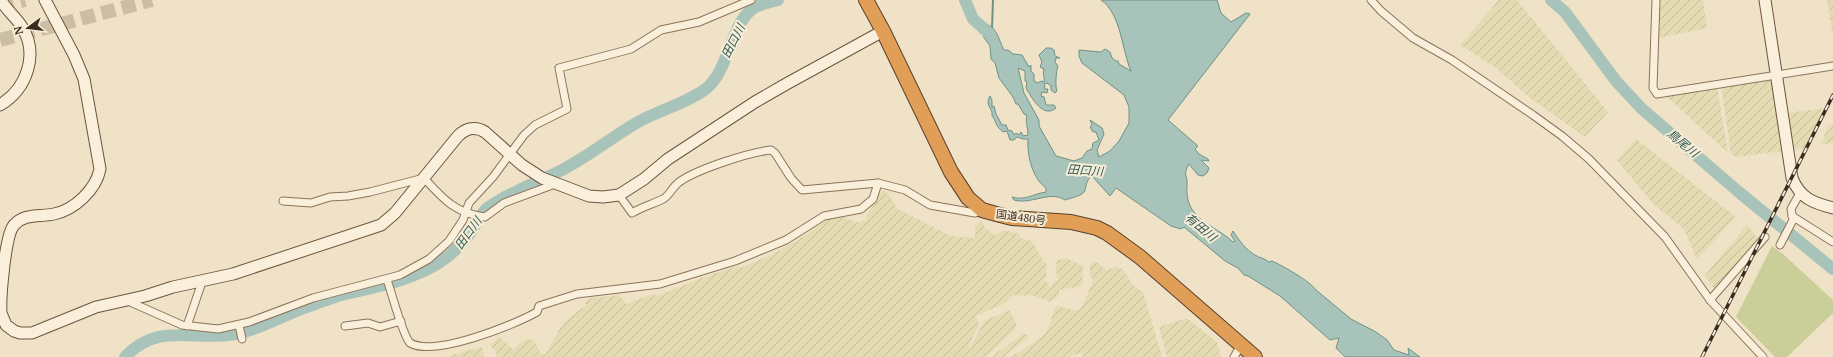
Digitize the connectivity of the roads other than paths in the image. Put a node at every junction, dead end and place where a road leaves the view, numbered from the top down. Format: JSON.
{"nodes":[{"id":1,"x":1,"y":0,"type":"edge"},
{"id":2,"x":45,"y":0,"type":"edge"},
{"id":3,"x":751,"y":0,"type":"edge"},
{"id":4,"x":866,"y":0,"type":"edge"},
{"id":5,"x":1371,"y":0,"type":"edge"},
{"id":6,"x":1656,"y":0,"type":"edge"},
{"id":7,"x":1765,"y":0,"type":"edge"},
{"id":8,"x":883,"y":31,"type":"junction"},
{"id":9,"x":1833,"y":66,"type":"edge"},
{"id":10,"x":1777,"y":75,"type":"junction"},
{"id":11,"x":0,"y":105,"type":"edge"},
{"id":12,"x":510,"y":154,"type":"junction"},
{"id":13,"x":424,"y":178,"type":"junction"},
{"id":14,"x":551,"y":182,"type":"junction"},
{"id":15,"x":878,"y":183,"type":"junction"},
{"id":16,"x":1800,"y":193,"type":"junction"},
{"id":17,"x":619,"y":195,"type":"junction"},
{"id":18,"x":283,"y":201,"type":"dead end"},
{"id":19,"x":1833,"y":208,"type":"edge"},
{"id":20,"x":982,"y":210,"type":"junction"},
{"id":21,"x":469,"y":213,"type":"junction"},
{"id":22,"x":1792,"y":216,"type":"junction"},
{"id":23,"x":1765,"y":237,"type":"dead end"},
{"id":24,"x":1833,"y":242,"type":"edge"},
{"id":25,"x":1780,"y":245,"type":"dead end"},
{"id":26,"x":387,"y":280,"type":"junction"},
{"id":27,"x":202,"y":282,"type":"junction"},
{"id":28,"x":127,"y":300,"type":"junction"},
{"id":29,"x":1710,"y":300,"type":"junction"},
{"id":30,"x":401,"y":321,"type":"junction"},
{"id":31,"x":187,"y":326,"type":"junction"},
{"id":32,"x":239,"y":326,"type":"junction"},
{"id":33,"x":345,"y":326,"type":"dead end"},
{"id":34,"x":242,"y":338,"type":"dead end"},
{"id":35,"x":1241,"y":345,"type":"junction"},
{"id":36,"x":1234,"y":357,"type":"edge"},
{"id":37,"x":1254,"y":357,"type":"edge"},
{"id":38,"x":1763,"y":357,"type":"edge"}],
"edges":[{"from":1,"to":11,"type":"street"},
{"from":2,"to":28,"type":"street"},
{"from":3,"to":12,"type":"street"},
{"from":4,"to":8,"type":"highway","name":"国道480号"},
{"from":5,"to":29,"type":"street"},
{"from":6,"to":10,"type":"street"},
{"from":7,"to":10,"type":"street"},
{"from":8,"to":17,"type":"street"},
{"from":8,"to":20,"type":"highway","name":"国道480号"},
{"from":9,"to":10,"type":"street"},
{"from":10,"to":16,"type":"street"},
{"from":12,"to":13,"type":"street"},
{"from":12,"to":14,"type":"street"},
{"from":12,"to":21,"type":"street"},
{"from":13,"to":18,"type":"street"},
{"from":13,"to":21,"type":"street"},
{"from":13,"to":27,"type":"street"},
{"from":14,"to":17,"type":"street"},
{"from":14,"to":21,"type":"street"},
{"from":15,"to":17,"type":"street"},
{"from":15,"to":20,"type":"street"},
{"from":15,"to":30,"type":"street"},
{"from":16,"to":19,"type":"street"},
{"from":16,"to":22,"type":"street"},
{"from":20,"to":35,"type":"highway","name":"国道480号"},
{"from":21,"to":26,"type":"street"},
{"from":22,"to":24,"type":"street"},
{"from":22,"to":25,"type":"street"},
{"from":23,"to":29,"type":"street"},
{"from":26,"to":30,"type":"street"},
{"from":26,"to":32,"type":"street"},
{"from":27,"to":28,"type":"street"},
{"from":27,"to":31,"type":"street"},
{"from":28,"to":31,"type":"street"},
{"from":29,"to":38,"type":"street"},
{"from":30,"to":33,"type":"street"},
{"from":31,"to":32,"type":"street"},
{"from":32,"to":34,"type":"street"},
{"from":35,"to":36,"type":"street"},
{"from":35,"to":37,"type":"highway","name":"国道480号"}]}
